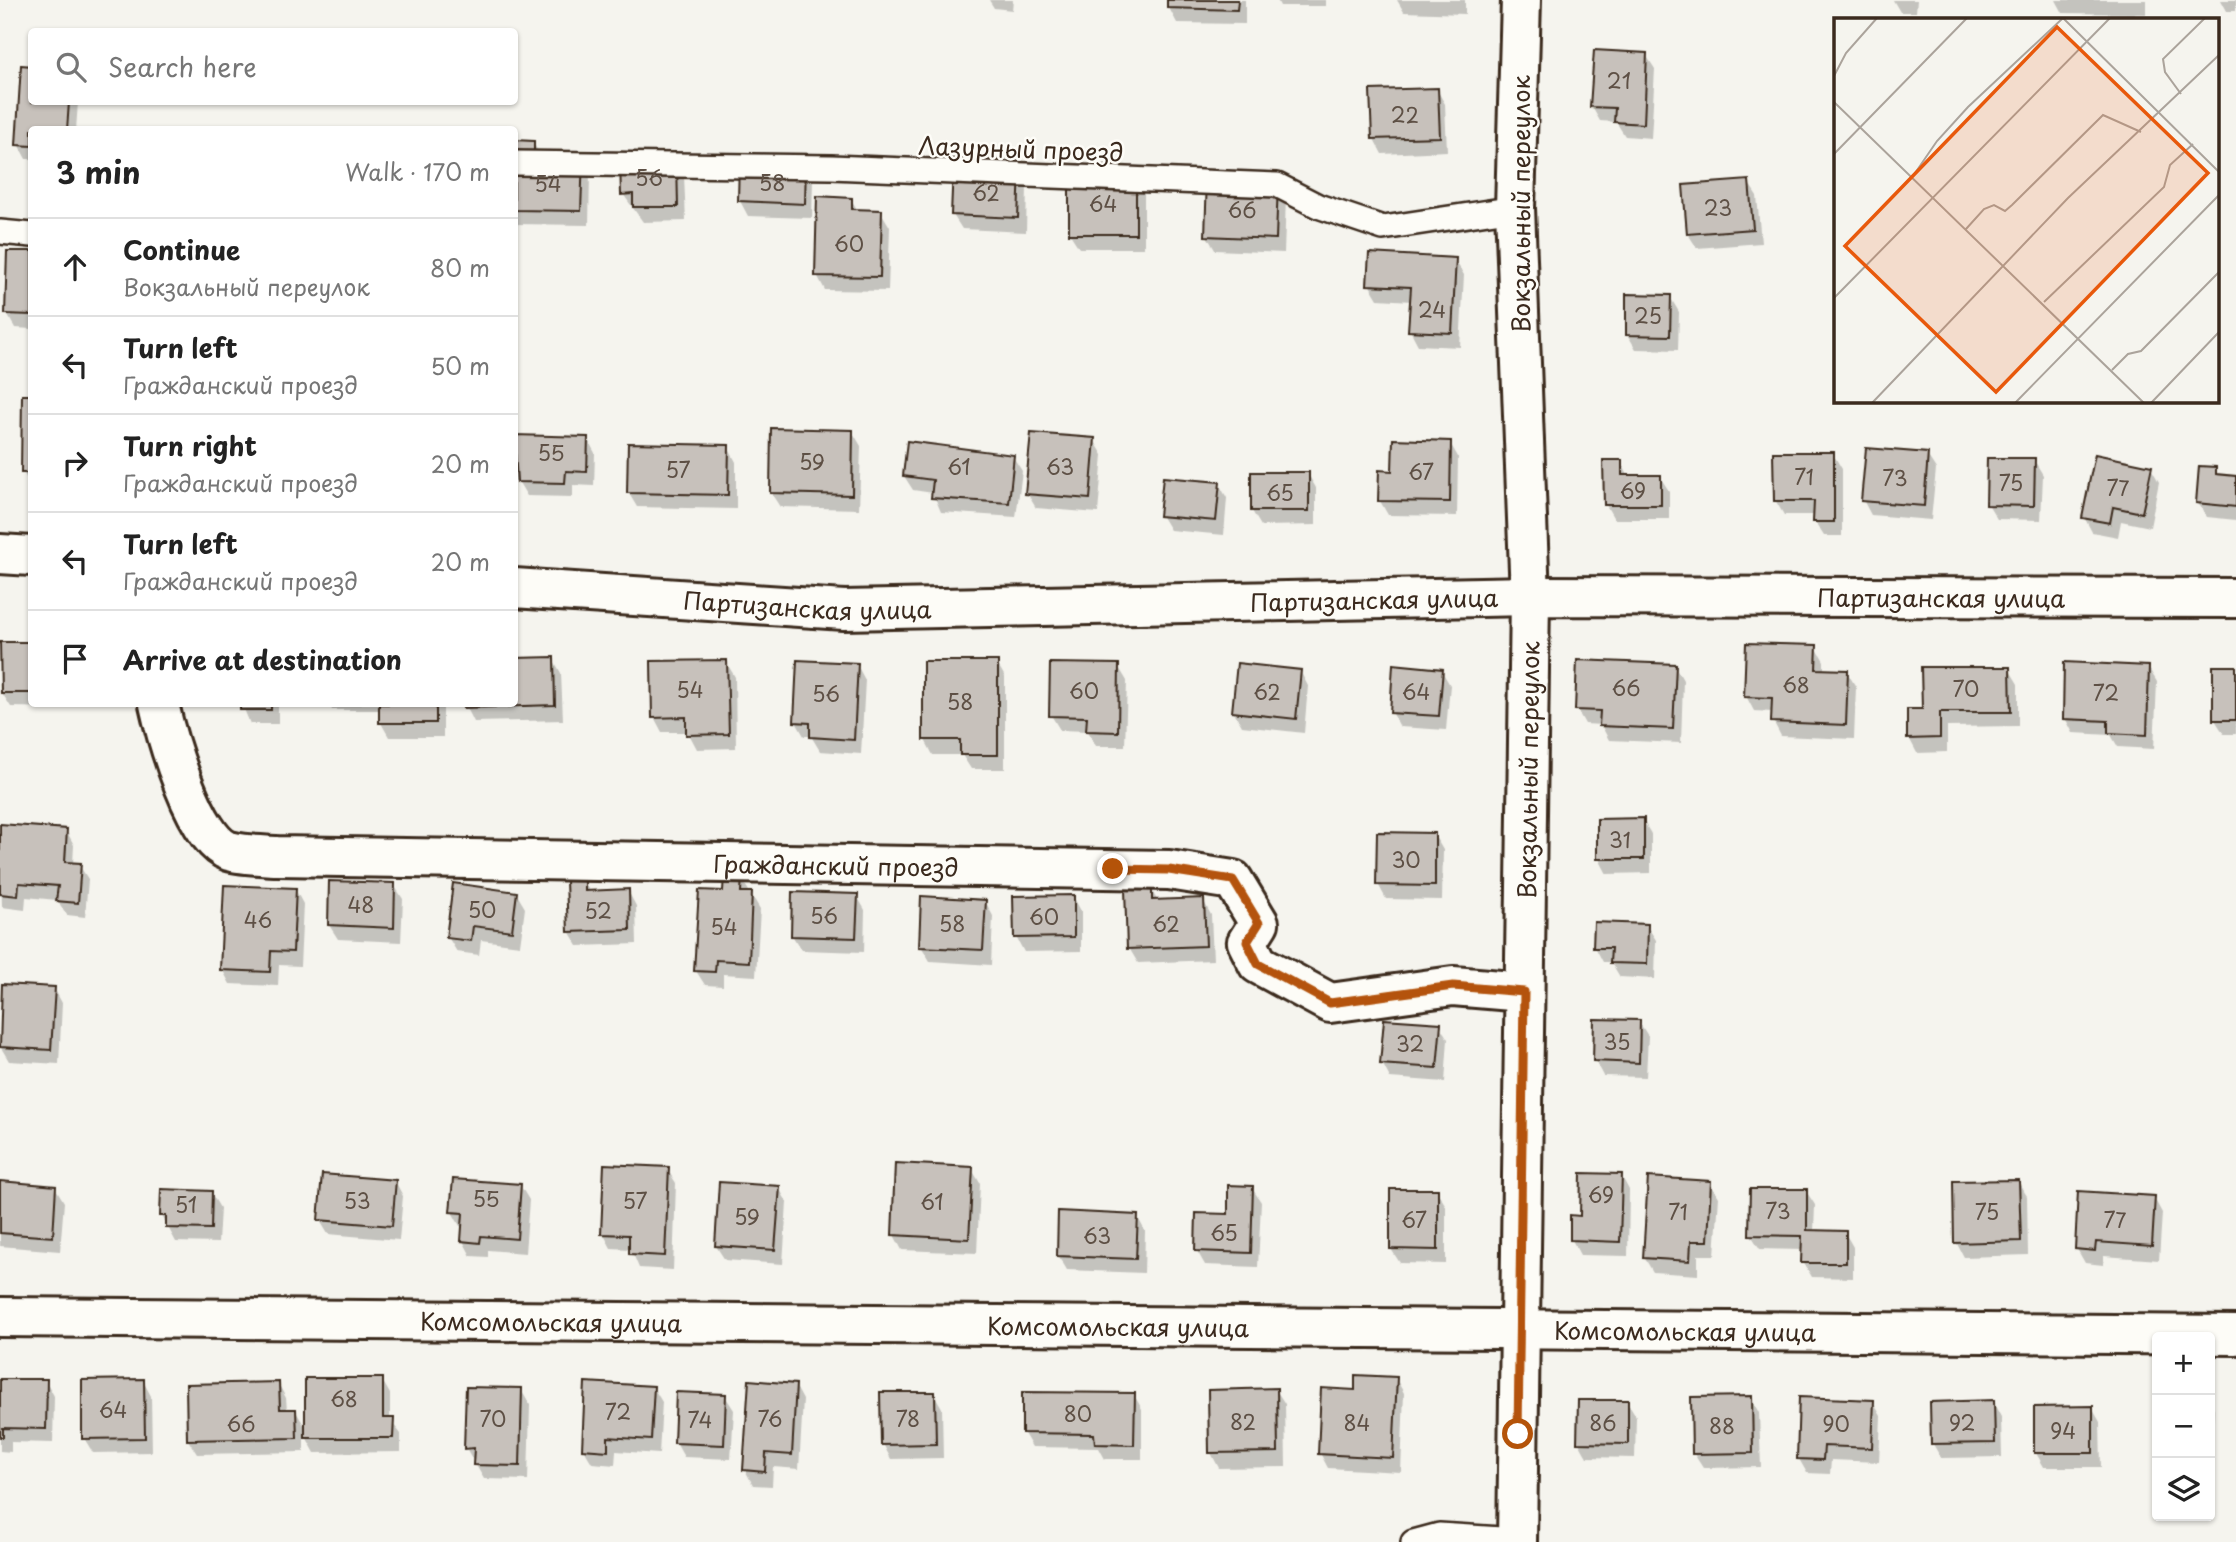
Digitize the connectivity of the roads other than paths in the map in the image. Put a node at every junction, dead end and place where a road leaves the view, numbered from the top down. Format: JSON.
{"nodes":[{"id":1,"x":1521,"y":0,"type":"edge"},
{"id":2,"x":518,"y":163,"type":"edge"},
{"id":3,"x":1515,"y":208,"type":"junction"},
{"id":4,"x":0,"y":232,"type":"edge"},
{"id":5,"x":28,"y":235,"type":"edge"},
{"id":6,"x":0,"y":554,"type":"edge"},
{"id":7,"x":28,"y":556,"type":"edge"},
{"id":8,"x":518,"y":587,"type":"edge"},
{"id":9,"x":1530,"y":596,"type":"junction"},
{"id":10,"x":2236,"y":598,"type":"edge"},
{"id":11,"x":160,"y":707,"type":"edge"},
{"id":12,"x":1524,"y":992,"type":"junction"},
{"id":13,"x":0,"y":1317,"type":"edge"},
{"id":14,"x":1519,"y":1329,"type":"junction"},
{"id":15,"x":2236,"y":1335,"type":"edge"},
{"id":16,"x":1517,"y":1541,"type":"edge"},
{"id":17,"x":1413,"y":1542,"type":"edge"}],
"edges":[{"from":1,"to":3,"type":"street","name":"Вокзальный переулок"},
{"from":2,"to":3,"type":"lane","name":"Лазурный проезд"},
{"from":3,"to":9,"type":"street","name":"Вокзальный переулок"},
{"from":4,"to":5,"type":"lane"},
{"from":6,"to":7,"type":"street"},
{"from":8,"to":9,"type":"street","name":"Партизанская улица"},
{"from":9,"to":10,"type":"street","name":"Партизанская улица"},
{"from":9,"to":12,"type":"street","name":"Вокзальный переулок"},
{"from":11,"to":12,"type":"street","name":"Гражданский проезд"},
{"from":12,"to":14,"type":"street","name":"Вокзальный переулок"},
{"from":13,"to":14,"type":"street","name":"Комсомольская улица"},
{"from":14,"to":15,"type":"street","name":"Комсомольская улица"},
{"from":14,"to":16,"type":"street","name":"Вокзальный переулок"},
{"from":16,"to":17,"type":"lane"}]}
